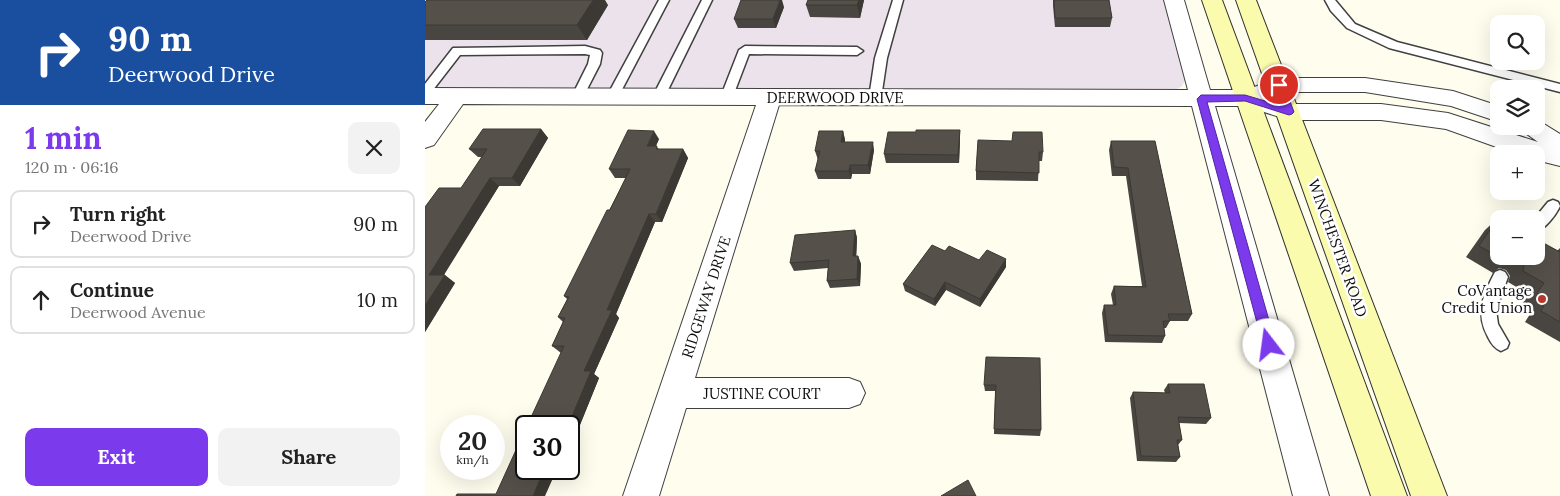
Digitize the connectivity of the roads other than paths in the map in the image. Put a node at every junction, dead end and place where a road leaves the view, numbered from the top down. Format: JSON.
{"nodes":[{"id":1,"x":664,"y":0,"type":"edge"},
{"id":2,"x":707,"y":0,"type":"edge"},
{"id":3,"x":898,"y":0,"type":"edge"},
{"id":4,"x":1174,"y":0,"type":"edge"},
{"id":5,"x":1212,"y":0,"type":"edge"},
{"id":6,"x":1246,"y":0,"type":"edge"},
{"id":7,"x":1330,"y":0,"type":"edge"},
{"id":8,"x":857,"y":51,"type":"dead end"},
{"id":9,"x":1279,"y":85,"type":"junction"},
{"id":10,"x":1560,"y":88,"type":"edge"},
{"id":11,"x":425,"y":92,"type":"edge"},
{"id":12,"x":425,"y":96,"type":"edge"},
{"id":13,"x":457,"y":96,"type":"junction"},
{"id":14,"x":578,"y":96,"type":"junction"},
{"id":15,"x":613,"y":96,"type":"junction"},
{"id":16,"x":659,"y":96,"type":"junction"},
{"id":17,"x":727,"y":96,"type":"junction"},
{"id":18,"x":770,"y":97,"type":"junction"},
{"id":19,"x":875,"y":98,"type":"junction"},
{"id":20,"x":1245,"y":98,"type":"junction"},
{"id":21,"x":1201,"y":99,"type":"junction"},
{"id":22,"x":1490,"y":111,"type":"edge"},
{"id":23,"x":1289,"y":112,"type":"junction"},
{"id":24,"x":1545,"y":135,"type":"edge"},
{"id":25,"x":425,"y":139,"type":"edge"},
{"id":26,"x":1560,"y":146,"type":"edge"},
{"id":27,"x":1560,"y":157,"type":"edge"},
{"id":28,"x":1553,"y":206,"type":"dead end"},
{"id":29,"x":1545,"y":215,"type":"edge"},
{"id":30,"x":1500,"y":277,"type":"dead end"},
{"id":31,"x":1501,"y":343,"type":"dead end"},
{"id":32,"x":675,"y":393,"type":"junction"},
{"id":33,"x":849,"y":393,"type":"dead end"},
{"id":34,"x":641,"y":496,"type":"edge"},
{"id":35,"x":1311,"y":496,"type":"edge"},
{"id":36,"x":1389,"y":496,"type":"edge"},
{"id":37,"x":1429,"y":496,"type":"edge"}],
"edges":[{"from":1,"to":15,"type":"lane"},
{"from":2,"to":16,"type":"lane"},
{"from":3,"to":19,"type":"lane"},
{"from":4,"to":21,"type":"street"},
{"from":5,"to":20,"type":"main road"},
{"from":6,"to":9,"type":"main road","name":"WINCHESTER ROAD"},
{"from":7,"to":10,"type":"lane"},
{"from":8,"to":17,"type":"lane"},
{"from":9,"to":20,"type":"street"},
{"from":9,"to":22,"type":"street"},
{"from":9,"to":23,"type":"main road","name":"WINCHESTER ROAD"},
{"from":11,"to":14,"type":"lane"},
{"from":12,"to":13,"type":"street","name":"DEERWOOD DRIVE"},
{"from":13,"to":14,"type":"street","name":"DEERWOOD DRIVE"},
{"from":13,"to":25,"type":"street"},
{"from":14,"to":15,"type":"street","name":"DEERWOOD DRIVE"},
{"from":15,"to":16,"type":"street","name":"DEERWOOD DRIVE"},
{"from":16,"to":17,"type":"street","name":"DEERWOOD DRIVE"},
{"from":17,"to":18,"type":"street","name":"DEERWOOD DRIVE"},
{"from":18,"to":19,"type":"street","name":"DEERWOOD DRIVE"},
{"from":18,"to":32,"type":"street","name":"RIDGEWAY DRIVE"},
{"from":19,"to":21,"type":"street","name":"DEERWOOD DRIVE"},
{"from":20,"to":21,"type":"street","name":"DEERWOOD DRIVE"},
{"from":20,"to":23,"type":"street"},
{"from":20,"to":36,"type":"main road"},
{"from":21,"to":35,"type":"street"},
{"from":23,"to":27,"type":"street"},
{"from":23,"to":37,"type":"main road","name":"WINCHESTER ROAD"},
{"from":24,"to":26,"type":"street"},
{"from":28,"to":29,"type":"lane"},
{"from":30,"to":31,"type":"lane"},
{"from":32,"to":33,"type":"street","name":"JUSTINE COURT"},
{"from":32,"to":34,"type":"street","name":"RIDGEWAY DRIVE"}]}
